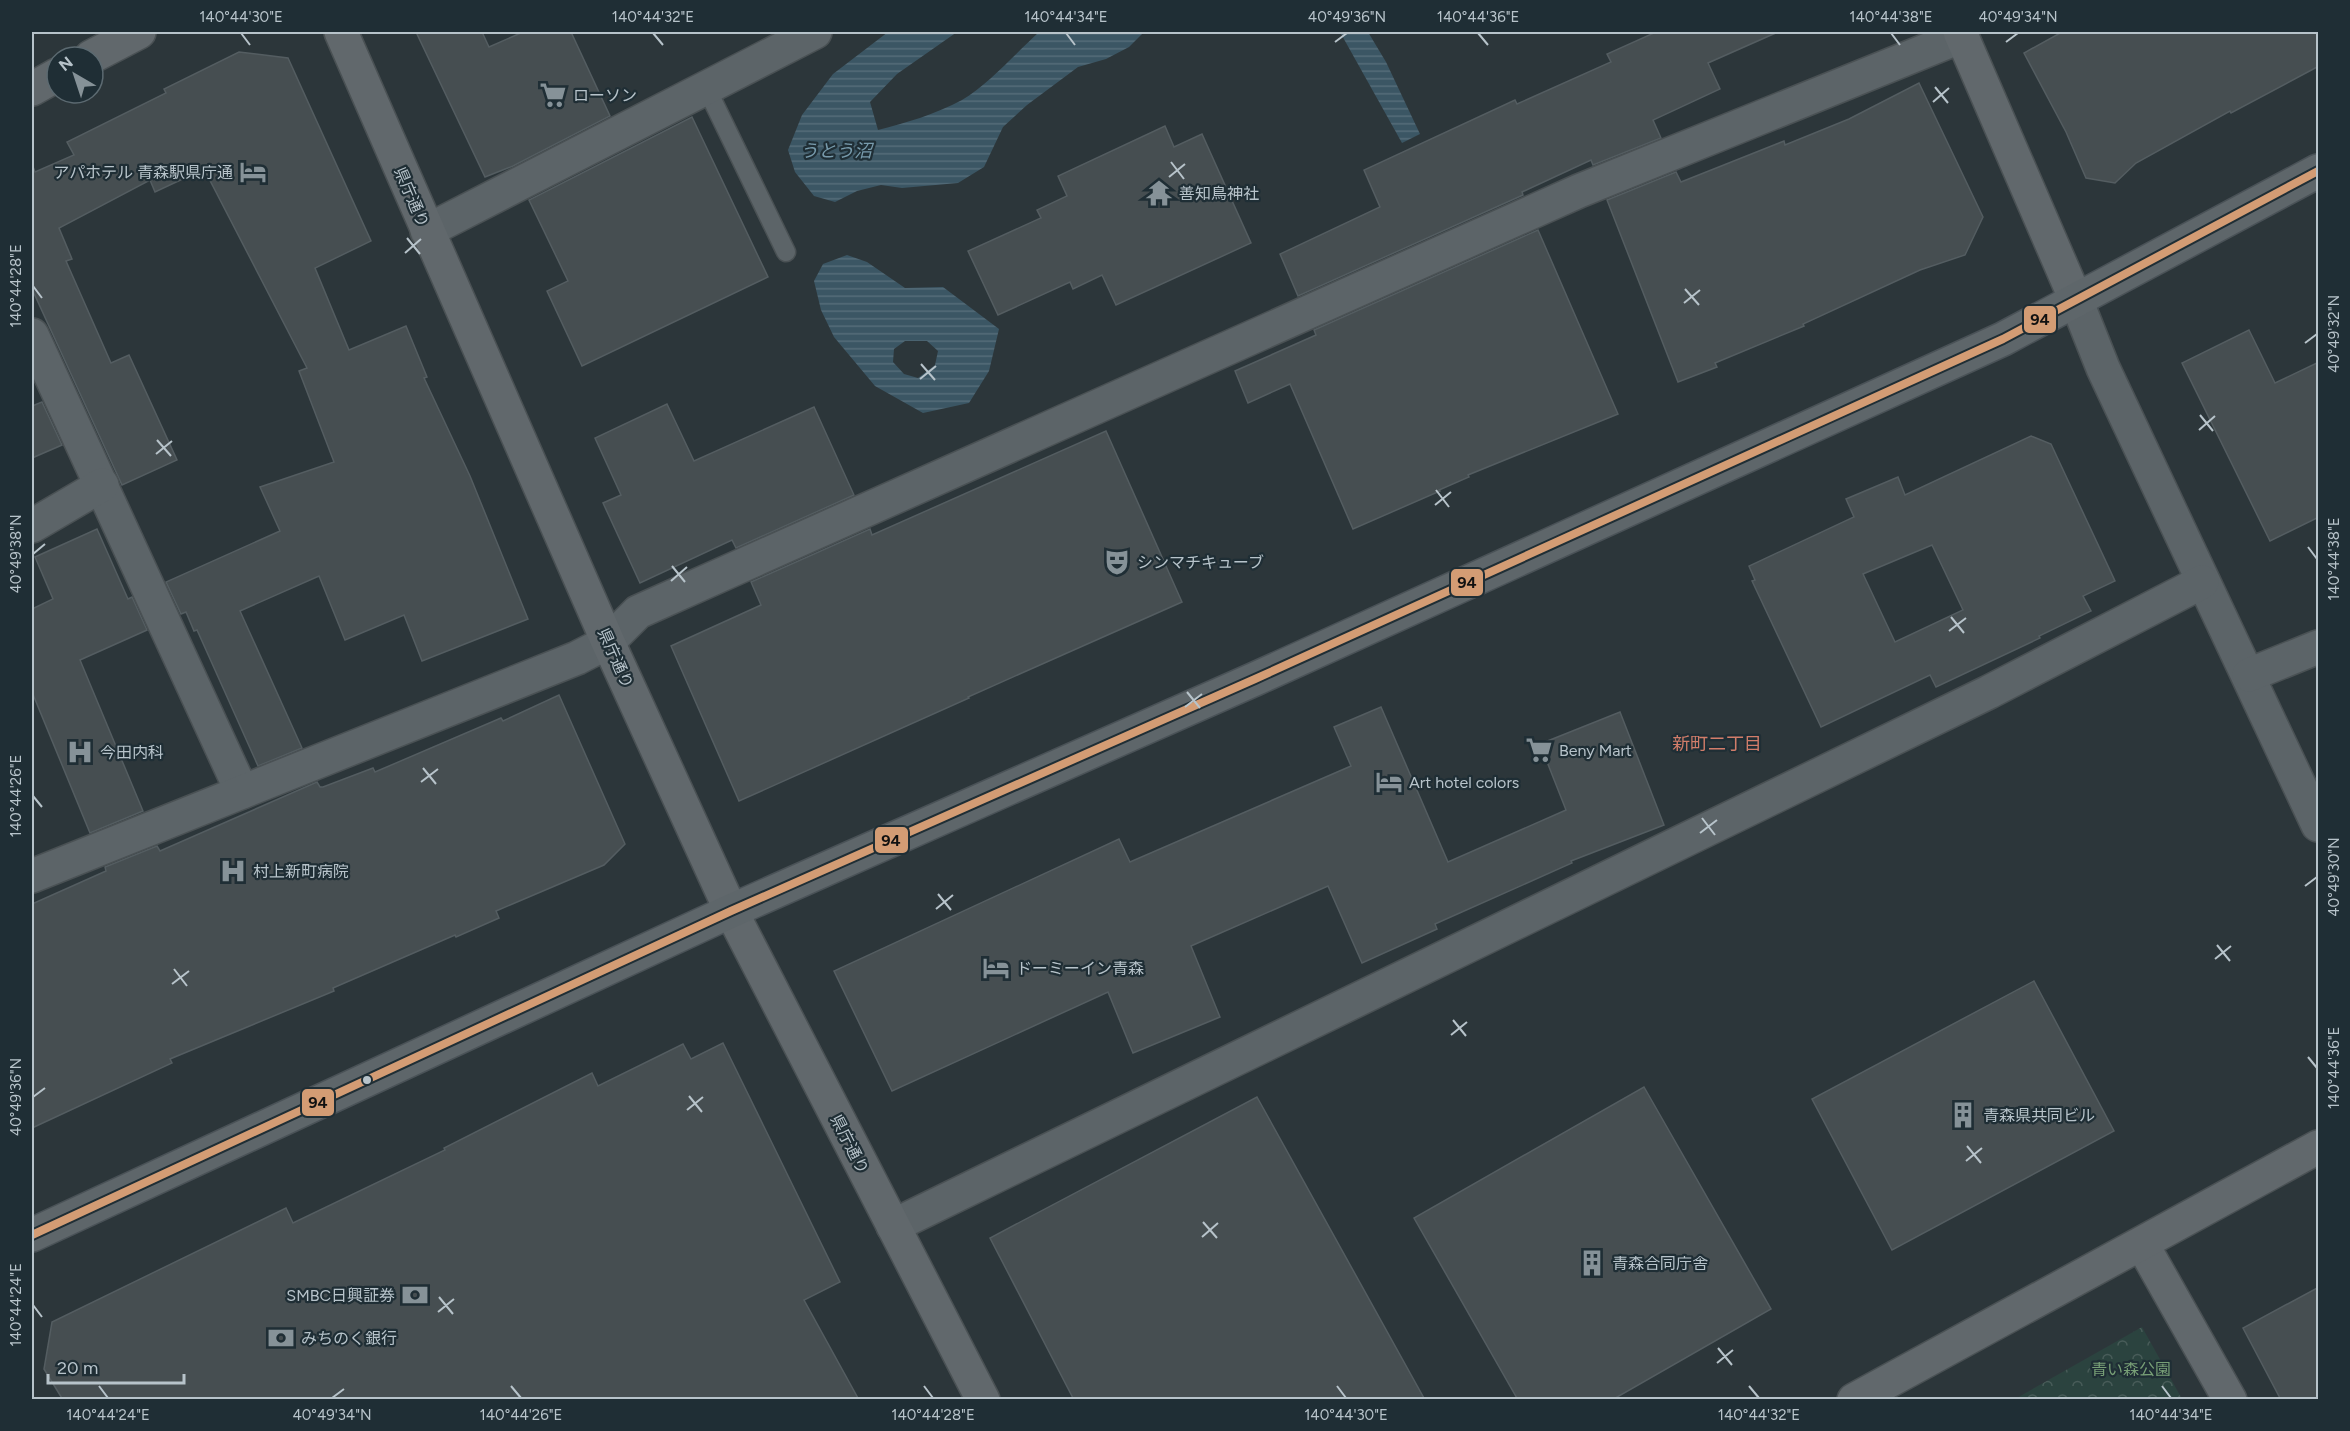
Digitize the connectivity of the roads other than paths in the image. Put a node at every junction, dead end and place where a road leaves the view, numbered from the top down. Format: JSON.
{"nodes":[{"id":1,"x":139,"y":32,"type":"edge"},
{"id":2,"x":341,"y":32,"type":"edge"},
{"id":3,"x":815,"y":32,"type":"edge"},
{"id":4,"x":1961,"y":34,"type":"edge"},
{"id":5,"x":105,"y":50,"type":"edge"},
{"id":6,"x":705,"y":87,"type":"junction"},
{"id":7,"x":2319,"y":171,"type":"edge"},
{"id":8,"x":427,"y":231,"type":"junction"},
{"id":9,"x":786,"y":252,"type":"dead end"},
{"id":10,"x":2076,"y":300,"type":"junction"},
{"id":11,"x":32,"y":335,"type":"edge"},
{"id":12,"x":102,"y":485,"type":"junction"},
{"id":13,"x":32,"y":526,"type":"edge"},
{"id":14,"x":2202,"y":582,"type":"junction"},
{"id":15,"x":608,"y":642,"type":"junction"},
{"id":16,"x":2319,"y":647,"type":"edge"},
{"id":17,"x":2249,"y":675,"type":"junction"},
{"id":18,"x":242,"y":792,"type":"junction"},
{"id":19,"x":2319,"y":825,"type":"edge"},
{"id":20,"x":32,"y":876,"type":"edge"},
{"id":21,"x":731,"y":911,"type":"junction"},
{"id":22,"x":2319,"y":1148,"type":"edge"},
{"id":23,"x":893,"y":1226,"type":"junction"},
{"id":24,"x":32,"y":1235,"type":"edge"},
{"id":25,"x":2142,"y":1244,"type":"junction"},
{"id":26,"x":983,"y":1400,"type":"edge"},
{"id":27,"x":1854,"y":1400,"type":"edge"},
{"id":28,"x":2230,"y":1400,"type":"edge"}],
"edges":[{"from":1,"to":5,"type":"street"},
{"from":2,"to":8,"type":"street","name":"県庁通り"},
{"from":3,"to":6,"type":"street"},
{"from":4,"to":10,"type":"street"},
{"from":4,"to":15,"type":"street"},
{"from":6,"to":8,"type":"street"},
{"from":6,"to":9,"type":"lane"},
{"from":7,"to":10,"type":"main road"},
{"from":8,"to":15,"type":"street","name":"県庁通り"},
{"from":10,"to":14,"type":"street"},
{"from":10,"to":21,"type":"main road"},
{"from":11,"to":12,"type":"street"},
{"from":12,"to":13,"type":"street"},
{"from":12,"to":18,"type":"street"},
{"from":14,"to":17,"type":"street"},
{"from":14,"to":23,"type":"street"},
{"from":15,"to":18,"type":"street"},
{"from":15,"to":21,"type":"street","name":"県庁通り"},
{"from":16,"to":17,"type":"street"},
{"from":17,"to":19,"type":"street"},
{"from":18,"to":20,"type":"street"},
{"from":21,"to":23,"type":"street","name":"県庁通り"},
{"from":21,"to":24,"type":"main road"},
{"from":22,"to":25,"type":"street"},
{"from":23,"to":26,"type":"street","name":"県庁通り"},
{"from":25,"to":27,"type":"street"},
{"from":25,"to":28,"type":"street"}]}
